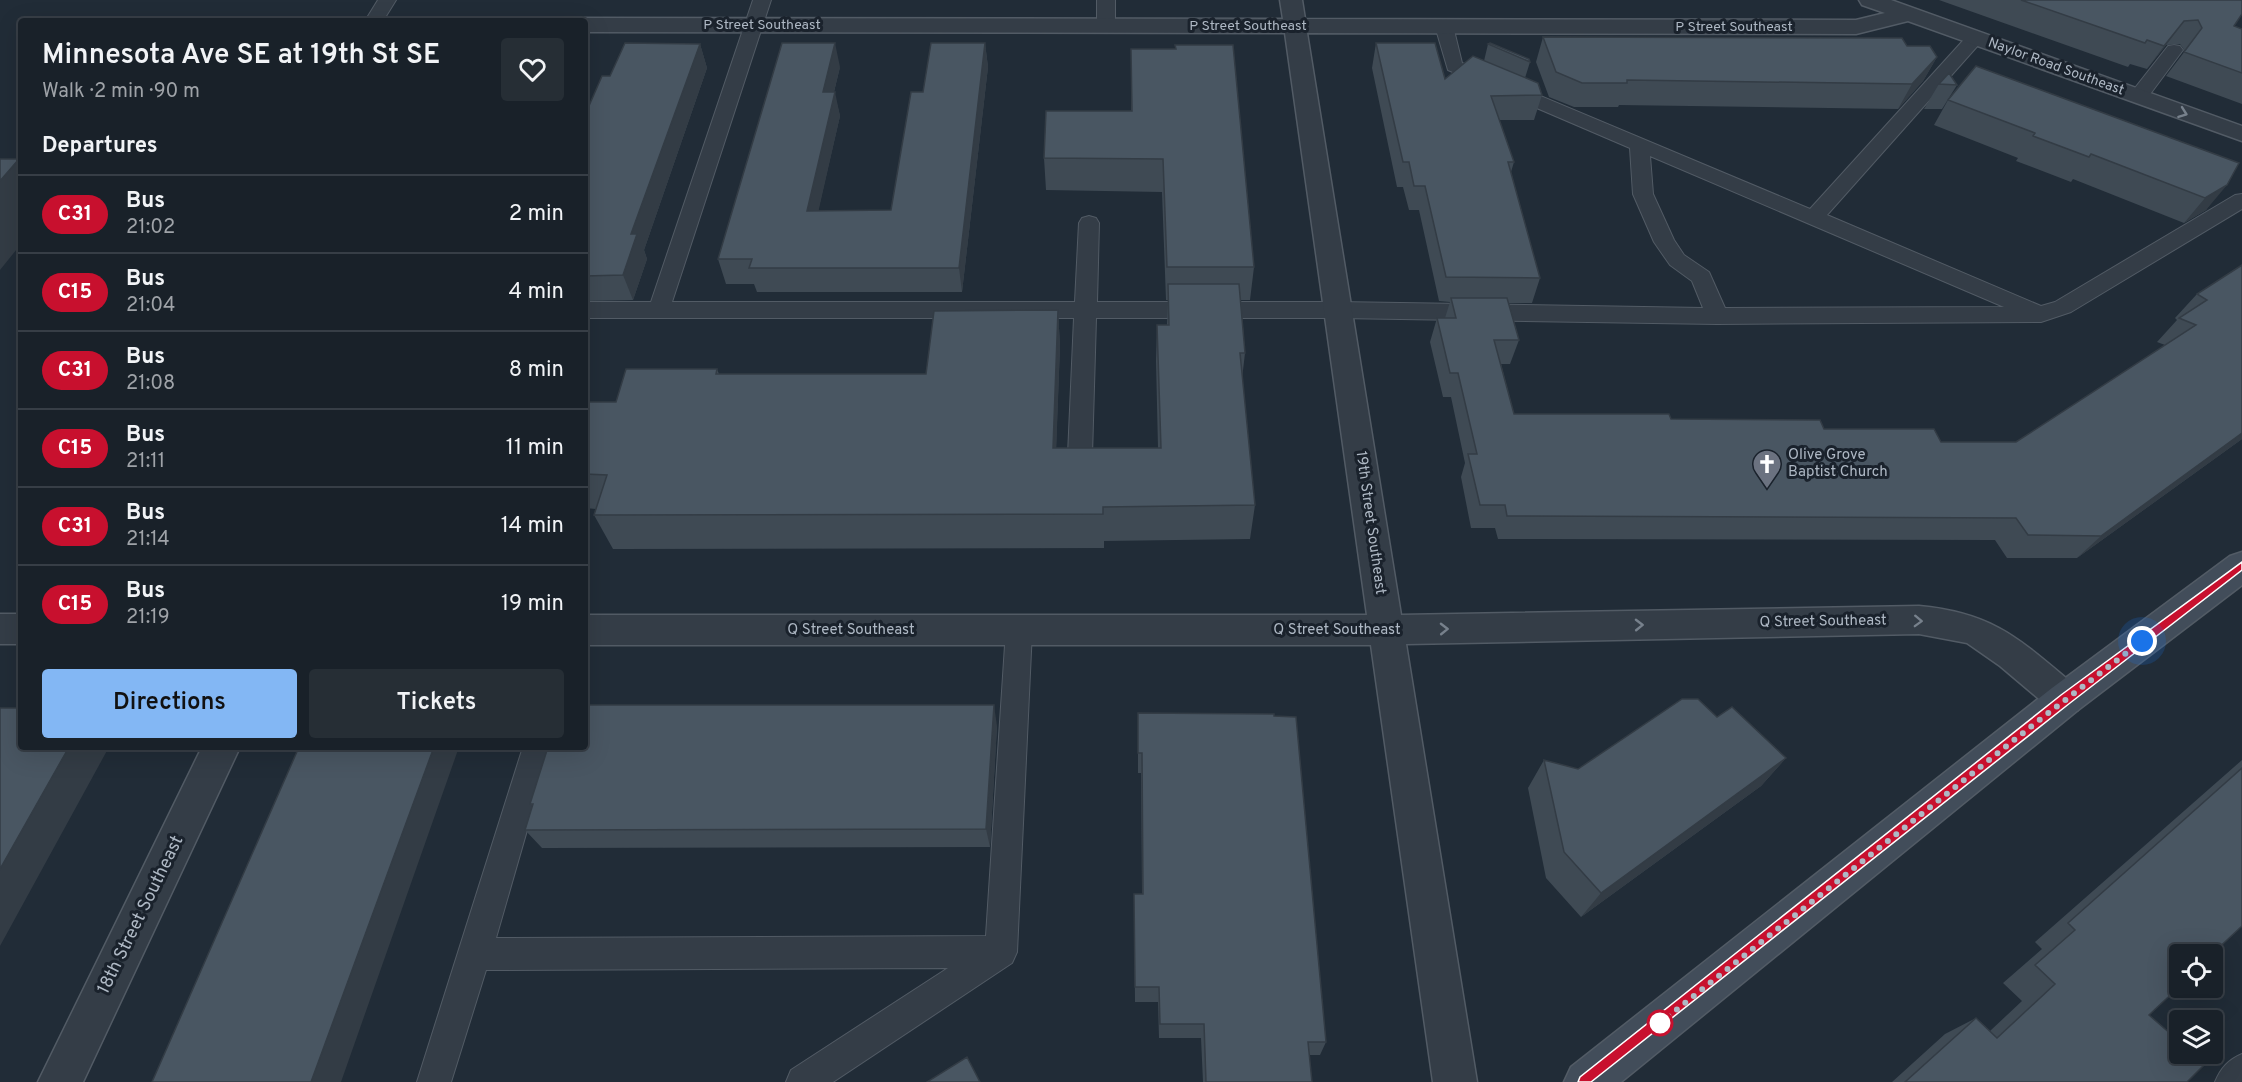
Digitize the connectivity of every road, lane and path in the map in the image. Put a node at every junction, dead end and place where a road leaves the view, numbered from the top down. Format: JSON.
{"nodes":[{"id":1,"x":387,"y":0,"type":"edge"},
{"id":2,"x":762,"y":0,"type":"edge"},
{"id":3,"x":1106,"y":0,"type":"edge"},
{"id":4,"x":1870,"y":0,"type":"edge"},
{"id":5,"x":1293,"y":13,"type":"edge"},
{"id":6,"x":1910,"y":14,"type":"junction"},
{"id":7,"x":581,"y":17,"type":"edge"},
{"id":8,"x":376,"y":18,"type":"edge"},
{"id":9,"x":755,"y":26,"type":"junction"},
{"id":10,"x":1106,"y":26,"type":"junction"},
{"id":11,"x":1444,"y":26,"type":"junction"},
{"id":12,"x":1975,"y":38,"type":"junction"},
{"id":13,"x":2174,"y":50,"type":"edge"},
{"id":14,"x":2138,"y":97,"type":"junction"},
{"id":15,"x":2242,"y":134,"type":"edge"},
{"id":16,"x":1640,"y":145,"type":"junction"},
{"id":17,"x":2242,"y":200,"type":"edge"},
{"id":18,"x":1814,"y":217,"type":"junction"},
{"id":19,"x":1089,"y":223,"type":"dead end"},
{"id":20,"x":588,"y":310,"type":"edge"},
{"id":21,"x":659,"y":310,"type":"junction"},
{"id":22,"x":1087,"y":310,"type":"junction"},
{"id":23,"x":1338,"y":310,"type":"junction"},
{"id":24,"x":2040,"y":314,"type":"junction"},
{"id":25,"x":1717,"y":316,"type":"junction"},
{"id":26,"x":1080,"y":455,"type":"edge"},
{"id":27,"x":2240,"y":571,"type":"edge"},
{"id":28,"x":0,"y":629,"type":"edge"},
{"id":29,"x":18,"y":629,"type":"edge"},
{"id":30,"x":588,"y":630,"type":"edge"},
{"id":31,"x":1019,"y":630,"type":"junction"},
{"id":32,"x":1386,"y":630,"type":"junction"},
{"id":33,"x":2066,"y":699,"type":"junction"},
{"id":34,"x":220,"y":750,"type":"edge"},
{"id":35,"x":536,"y":750,"type":"edge"},
{"id":36,"x":1001,"y":952,"type":"junction"},
{"id":37,"x":475,"y":954,"type":"junction"},
{"id":38,"x":2242,"y":1071,"type":"edge"},
{"id":39,"x":60,"y":1082,"type":"edge"},
{"id":40,"x":434,"y":1082,"type":"edge"},
{"id":41,"x":803,"y":1082,"type":"edge"},
{"id":42,"x":1455,"y":1082,"type":"edge"},
{"id":43,"x":1586,"y":1082,"type":"edge"},
{"id":44,"x":2232,"y":1082,"type":"edge"}],
"edges":[{"from":1,"to":8,"type":"lane"},
{"from":2,"to":9,"type":"lane"},
{"from":3,"to":10,"type":"lane"},
{"from":4,"to":6,"type":"street","name":"Naylor Road Southeast"},
{"from":5,"to":10,"type":"street","name":"P Street Southeast"},
{"from":5,"to":11,"type":"street","name":"P Street Southeast"},
{"from":5,"to":23,"type":"street","name":"19th Street Southeast"},
{"from":6,"to":11,"type":"street","name":"P Street Southeast"},
{"from":6,"to":12,"type":"street","name":"Naylor Road Southeast"},
{"from":7,"to":9,"type":"street","name":"P Street Southeast"},
{"from":9,"to":10,"type":"street","name":"P Street Southeast"},
{"from":9,"to":21,"type":"lane"},
{"from":11,"to":16,"type":"lane"},
{"from":12,"to":14,"type":"street","name":"Naylor Road Southeast"},
{"from":12,"to":18,"type":"lane"},
{"from":13,"to":14,"type":"lane"},
{"from":14,"to":15,"type":"street","name":"Naylor Road Southeast","one_way":true},
{"from":16,"to":18,"type":"lane"},
{"from":16,"to":25,"type":"lane"},
{"from":17,"to":24,"type":"lane"},
{"from":18,"to":24,"type":"lane"},
{"from":19,"to":22,"type":"lane"},
{"from":20,"to":21,"type":"lane"},
{"from":21,"to":22,"type":"lane"},
{"from":22,"to":23,"type":"lane"},
{"from":22,"to":26,"type":"lane"},
{"from":23,"to":25,"type":"lane"},
{"from":23,"to":32,"type":"street","name":"19th Street Southeast"},
{"from":24,"to":25,"type":"lane"},
{"from":27,"to":33,"type":"main road"},
{"from":28,"to":29,"type":"street"},
{"from":30,"to":31,"type":"street","name":"Q Street Southeast"},
{"from":31,"to":32,"type":"street","name":"Q Street Southeast"},
{"from":31,"to":36,"type":"lane"},
{"from":32,"to":33,"type":"street","name":"Q Street Southeast","one_way":true},
{"from":32,"to":42,"type":"street","name":"19th Street Southeast"},
{"from":33,"to":43,"type":"main road"},
{"from":34,"to":39,"type":"street","name":"18th Street Southeast"},
{"from":35,"to":37,"type":"lane"},
{"from":36,"to":37,"type":"lane"},
{"from":36,"to":41,"type":"lane"},
{"from":37,"to":40,"type":"lane"},
{"from":38,"to":44,"type":"lane"}]}
